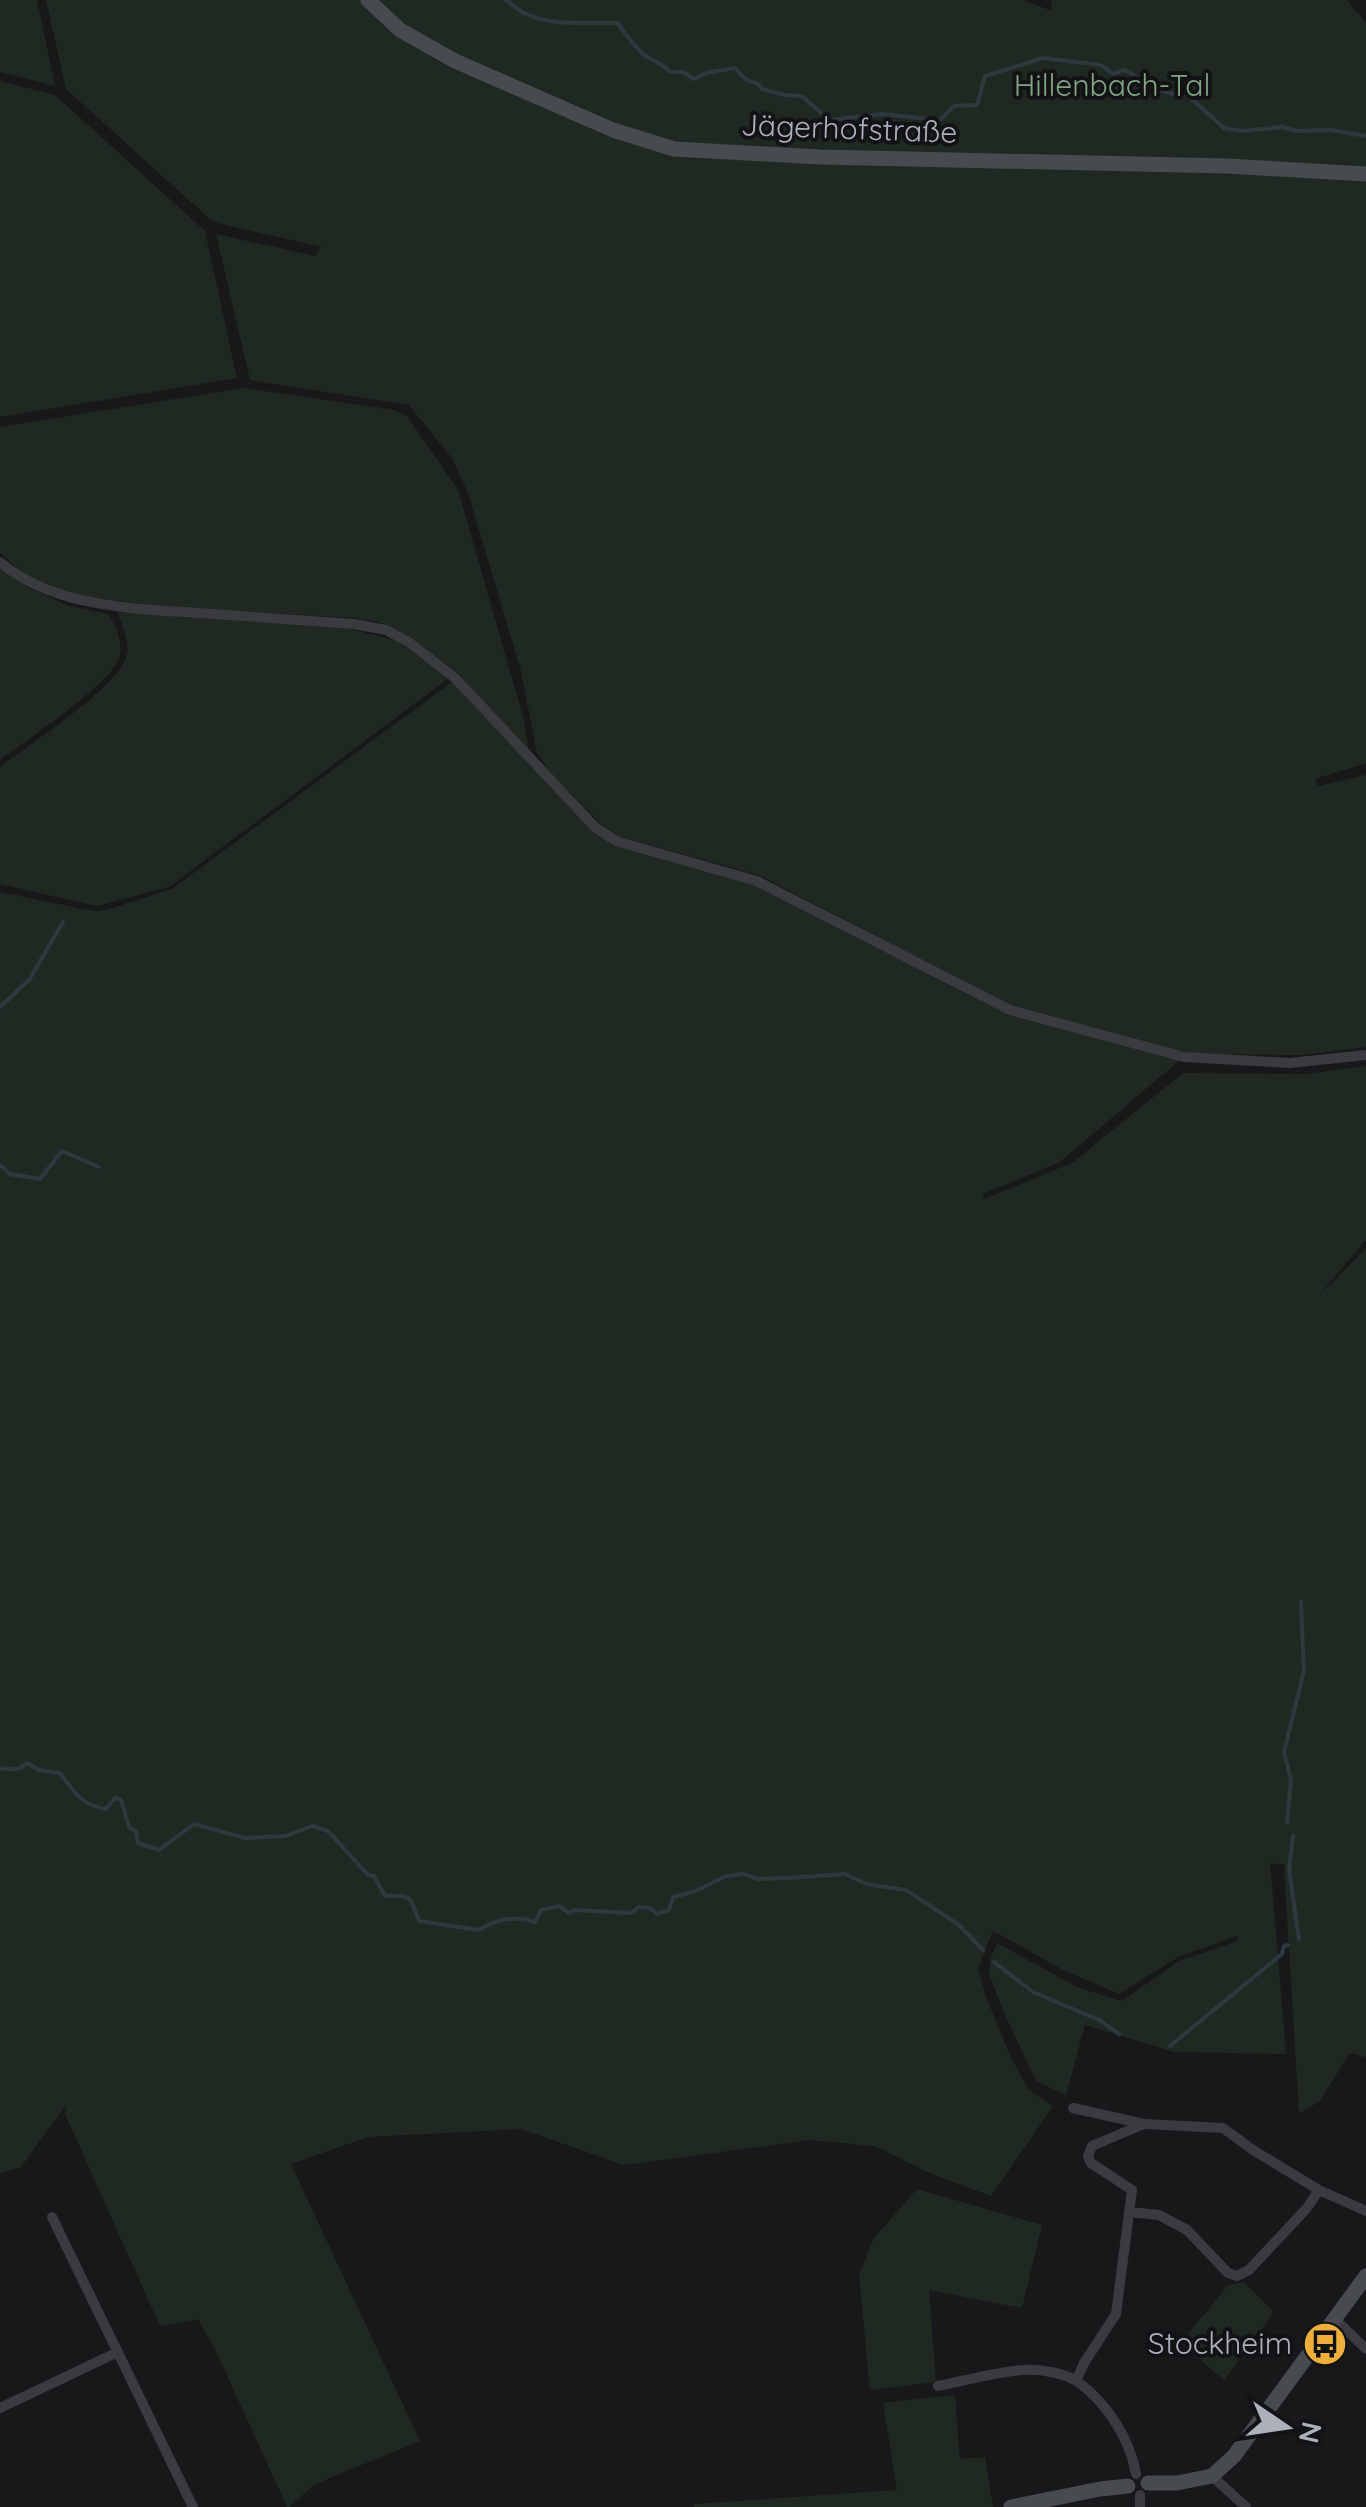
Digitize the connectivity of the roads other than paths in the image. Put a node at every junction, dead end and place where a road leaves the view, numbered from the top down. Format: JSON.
{"nodes":[{"id":1,"x":368,"y":0,"type":"edge"},
{"id":2,"x":1366,"y":174,"type":"edge"},
{"id":3,"x":0,"y":562,"type":"edge"},
{"id":4,"x":1366,"y":1054,"type":"edge"},
{"id":5,"x":1073,"y":2108,"type":"dead end"},
{"id":6,"x":1144,"y":2124,"type":"junction"},
{"id":7,"x":1318,"y":2190,"type":"junction"},
{"id":8,"x":1366,"y":2211,"type":"edge"},
{"id":9,"x":1129,"y":2212,"type":"junction"},
{"id":10,"x":52,"y":2217,"type":"dead end"},
{"id":11,"x":1366,"y":2276,"type":"edge"},
{"id":12,"x":1335,"y":2319,"type":"junction"},
{"id":13,"x":1366,"y":2349,"type":"edge"},
{"id":14,"x":118,"y":2352,"type":"junction"},
{"id":15,"x":1076,"y":2381,"type":"junction"},
{"id":16,"x":938,"y":2386,"type":"dead end"},
{"id":17,"x":0,"y":2408,"type":"edge"},
{"id":18,"x":1212,"y":2476,"type":"junction"},
{"id":19,"x":1138,"y":2489,"type":"edge"},
{"id":20,"x":193,"y":2507,"type":"edge"},
{"id":21,"x":1011,"y":2507,"type":"edge"},
{"id":22,"x":1246,"y":2507,"type":"edge"}],
"edges":[{"from":1,"to":2,"type":"main road","name":"Jägerhofstraße"},
{"from":3,"to":4,"type":"street"},
{"from":5,"to":6,"type":"street"},
{"from":6,"to":7,"type":"street"},
{"from":6,"to":9,"type":"street"},
{"from":7,"to":8,"type":"street"},
{"from":7,"to":9,"type":"street"},
{"from":9,"to":15,"type":"street"},
{"from":10,"to":14,"type":"street"},
{"from":11,"to":12,"type":"main road"},
{"from":12,"to":13,"type":"street"},
{"from":12,"to":18,"type":"main road"},
{"from":14,"to":17,"type":"street"},
{"from":14,"to":20,"type":"street"},
{"from":15,"to":16,"type":"street"},
{"from":15,"to":19,"type":"street"},
{"from":18,"to":19,"type":"main road"},
{"from":18,"to":22,"type":"street"},
{"from":19,"to":21,"type":"main road"}]}
